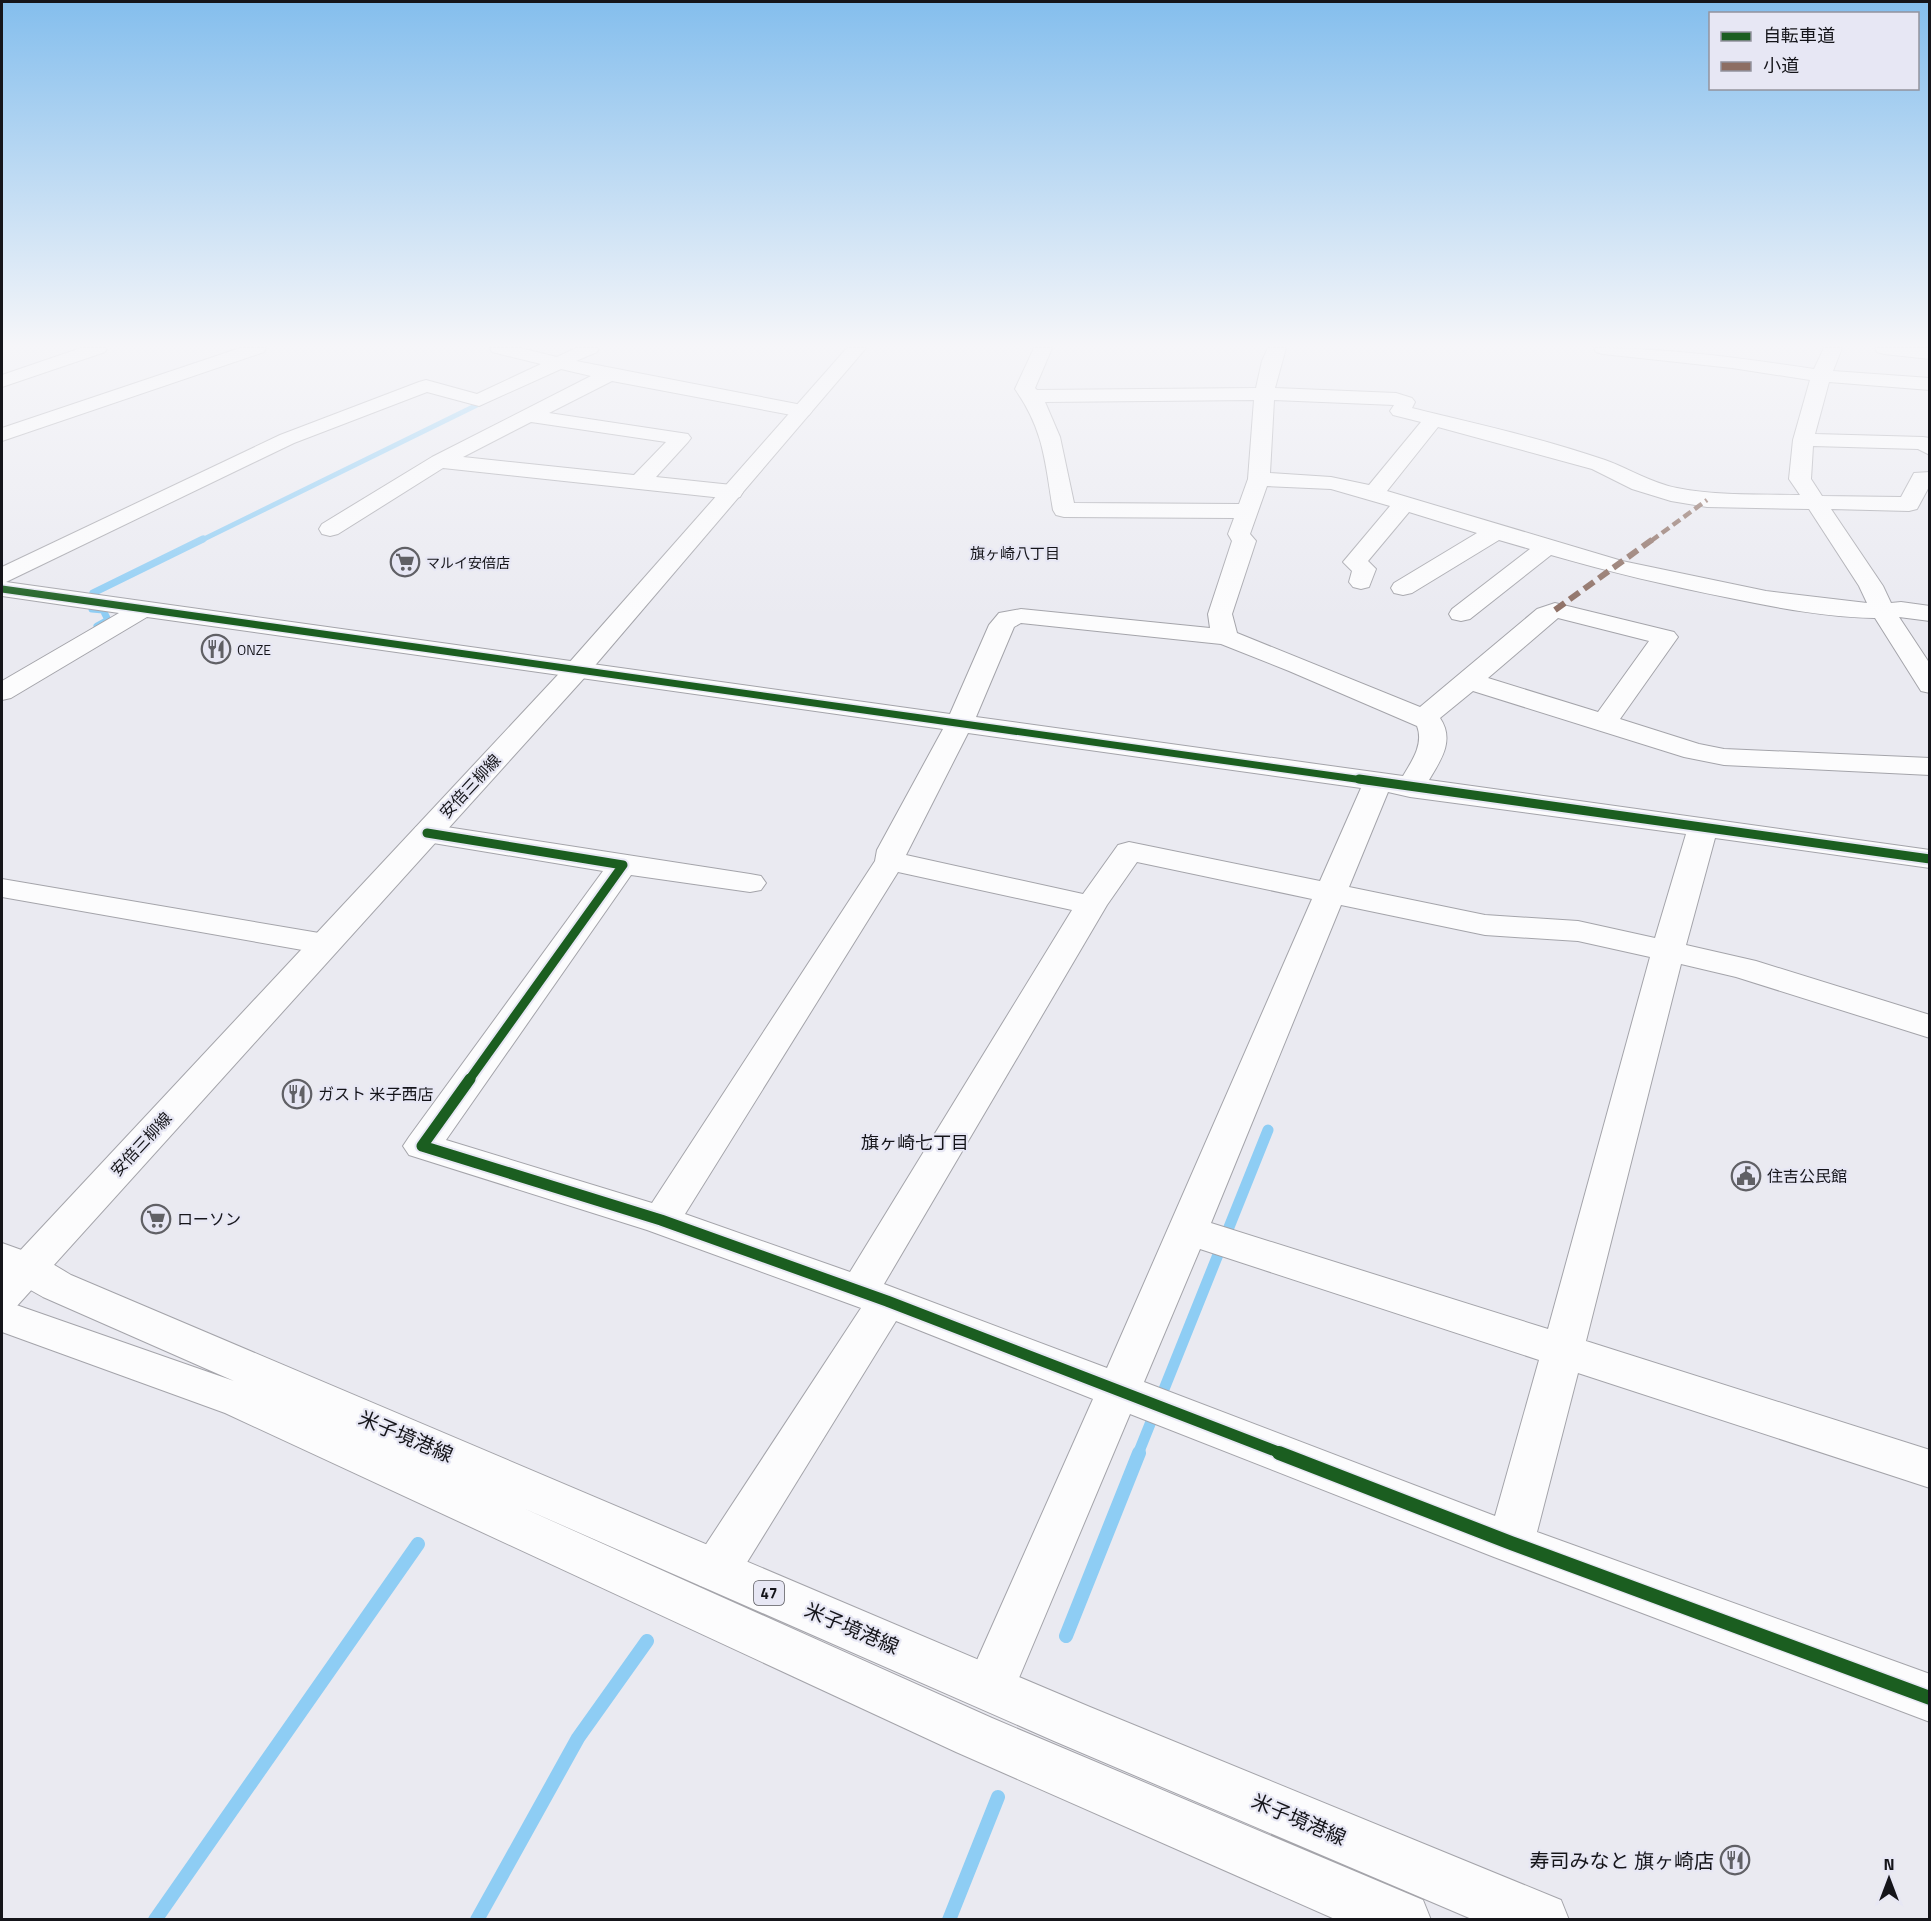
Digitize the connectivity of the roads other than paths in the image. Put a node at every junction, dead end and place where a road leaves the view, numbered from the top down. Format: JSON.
{"nodes":[{"id":1,"x":291,"y":438,"type":"edge"},
{"id":2,"x":486,"y":438,"type":"edge"},
{"id":3,"x":679,"y":438,"type":"edge"},
{"id":4,"x":779,"y":438,"type":"edge"},
{"id":5,"x":1050,"y":438,"type":"edge"},
{"id":6,"x":1262,"y":438,"type":"edge"},
{"id":7,"x":1419,"y":438,"type":"edge"},
{"id":8,"x":1507,"y":438,"type":"edge"},
{"id":9,"x":1803,"y":440,"type":"joint"},
{"id":10,"x":1929,"y":449,"type":"edge"},
{"id":11,"x":439,"y":461,"type":"junction"},
{"id":12,"x":1929,"y":478,"type":"edge"},
{"id":13,"x":1259,"y":479,"type":"junction"},
{"id":14,"x":640,"y":482,"type":"junction"},
{"id":15,"x":732,"y":492,"type":"junction"},
{"id":16,"x":1374,"y":493,"type":"junction"},
{"id":17,"x":1814,"y":500,"type":"junction"},
{"id":18,"x":1405,"y":502,"type":"junction"},
{"id":19,"x":1248,"y":511,"type":"junction"},
{"id":20,"x":330,"y":529,"type":"dead end"},
{"id":21,"x":1496,"y":532,"type":"junction"},
{"id":22,"x":1548,"y":547,"type":"junction"},
{"id":23,"x":2,"y":576,"type":"edge"},
{"id":24,"x":1361,"y":582,"type":"dead end"},
{"id":25,"x":1403,"y":588,"type":"dead end"},
{"id":26,"x":2,"y":589,"type":"edge"},
{"id":27,"x":143,"y":609,"type":"junction"},
{"id":28,"x":1883,"y":611,"type":"junction"},
{"id":29,"x":1461,"y":614,"type":"dead end"},
{"id":30,"x":1929,"y":614,"type":"edge"},
{"id":31,"x":1225,"y":637,"type":"junction"},
{"id":32,"x":577,"y":670,"type":"junction"},
{"id":33,"x":1469,"y":681,"type":"junction"},
{"id":34,"x":1929,"y":685,"type":"edge"},
{"id":35,"x":2,"y":692,"type":"edge"},
{"id":36,"x":1423,"y":718,"type":"junction"},
{"id":37,"x":1604,"y":723,"type":"junction"},
{"id":38,"x":959,"y":724,"type":"junction"},
{"id":39,"x":1929,"y":767,"type":"edge"},
{"id":40,"x":1393,"y":785,"type":"junction"},
{"id":41,"x":1702,"y":829,"type":"junction"},
{"id":42,"x":427,"y":833,"type":"junction"},
{"id":43,"x":1929,"y":859,"type":"edge"},
{"id":44,"x":890,"y":861,"type":"junction"},
{"id":45,"x":623,"y":865,"type":"junction"},
{"id":46,"x":750,"y":883,"type":"dead end"},
{"id":47,"x":2,"y":888,"type":"edge"},
{"id":48,"x":1331,"y":894,"type":"junction"},
{"id":49,"x":1091,"y":905,"type":"junction"},
{"id":50,"x":325,"y":944,"type":"junction"},
{"id":51,"x":1667,"y":951,"type":"junction"},
{"id":52,"x":1929,"y":1027,"type":"edge"},
{"id":53,"x":661,"y":1220,"type":"junction"},
{"id":54,"x":1188,"y":1230,"type":"junction"},
{"id":55,"x":10,"y":1274,"type":"edge"},
{"id":56,"x":873,"y":1296,"type":"junction"},
{"id":57,"x":2,"y":1316,"type":"edge"},
{"id":58,"x":1564,"y":1353,"type":"junction"},
{"id":59,"x":1119,"y":1390,"type":"junction"},
{"id":60,"x":1929,"y":1469,"type":"edge"},
{"id":61,"x":1511,"y":1543,"type":"junction"},
{"id":62,"x":716,"y":1570,"type":"junction"},
{"id":63,"x":990,"y":1688,"type":"junction"},
{"id":64,"x":1929,"y":1698,"type":"edge"},
{"id":65,"x":1403,"y":1920,"type":"edge"},
{"id":66,"x":1541,"y":1920,"type":"edge"}],
"edges":[{"from":1,"to":23,"type":"street"},
{"from":2,"to":11,"type":"street"},
{"from":3,"to":14,"type":"street"},
{"from":4,"to":15,"type":"street","name":"安倍三柳線"},
{"from":5,"to":19,"type":"street"},
{"from":6,"to":13,"type":"street"},
{"from":7,"to":16,"type":"street"},
{"from":8,"to":17,"type":"street"},
{"from":9,"to":10,"type":"street"},
{"from":9,"to":17,"type":"street"},
{"from":11,"to":14,"type":"street"},
{"from":11,"to":20,"type":"street"},
{"from":12,"to":17,"type":"street"},
{"from":13,"to":16,"type":"street"},
{"from":13,"to":19,"type":"street"},
{"from":14,"to":15,"type":"street"},
{"from":15,"to":32,"type":"street","name":"安倍三柳線"},
{"from":16,"to":18,"type":"street"},
{"from":17,"to":28,"type":"street"},
{"from":18,"to":21,"type":"street"},
{"from":18,"to":24,"type":"street"},
{"from":19,"to":31,"type":"street"},
{"from":21,"to":22,"type":"street"},
{"from":21,"to":25,"type":"street"},
{"from":22,"to":28,"type":"street"},
{"from":22,"to":29,"type":"street"},
{"from":26,"to":27,"type":"street"},
{"from":27,"to":32,"type":"street"},
{"from":27,"to":35,"type":"street"},
{"from":28,"to":30,"type":"street"},
{"from":28,"to":34,"type":"street"},
{"from":31,"to":36,"type":"street"},
{"from":31,"to":38,"type":"street"},
{"from":32,"to":38,"type":"street"},
{"from":32,"to":42,"type":"street","name":"安倍三柳線"},
{"from":33,"to":36,"type":"street"},
{"from":33,"to":37,"type":"street"},
{"from":33,"to":37,"type":"street"},
{"from":36,"to":40,"type":"street"},
{"from":37,"to":39,"type":"street"},
{"from":38,"to":40,"type":"street"},
{"from":38,"to":44,"type":"street"},
{"from":40,"to":41,"type":"street"},
{"from":40,"to":48,"type":"street"},
{"from":41,"to":43,"type":"street"},
{"from":41,"to":51,"type":"street"},
{"from":42,"to":45,"type":"street"},
{"from":42,"to":50,"type":"street","name":"安倍三柳線"},
{"from":44,"to":49,"type":"street"},
{"from":44,"to":53,"type":"street"},
{"from":45,"to":46,"type":"street"},
{"from":45,"to":53,"type":"street"},
{"from":47,"to":50,"type":"street"},
{"from":48,"to":49,"type":"street"},
{"from":48,"to":51,"type":"street"},
{"from":48,"to":54,"type":"street"},
{"from":49,"to":56,"type":"street"},
{"from":50,"to":55,"type":"street","name":"安倍三柳線"},
{"from":51,"to":52,"type":"street"},
{"from":51,"to":58,"type":"street"},
{"from":53,"to":56,"type":"street"},
{"from":54,"to":58,"type":"street"},
{"from":54,"to":59,"type":"street"},
{"from":55,"to":62,"type":"street","name":"米子境港線","number":"47"},
{"from":56,"to":59,"type":"street"},
{"from":56,"to":62,"type":"street"},
{"from":57,"to":65,"type":"street","name":"米子境港線"},
{"from":58,"to":60,"type":"street"},
{"from":58,"to":61,"type":"street"},
{"from":59,"to":61,"type":"street"},
{"from":59,"to":63,"type":"street"},
{"from":61,"to":64,"type":"street"},
{"from":62,"to":63,"type":"street","name":"米子境港線","number":"47"},
{"from":63,"to":66,"type":"street","name":"米子境港線","number":"47"}]}
